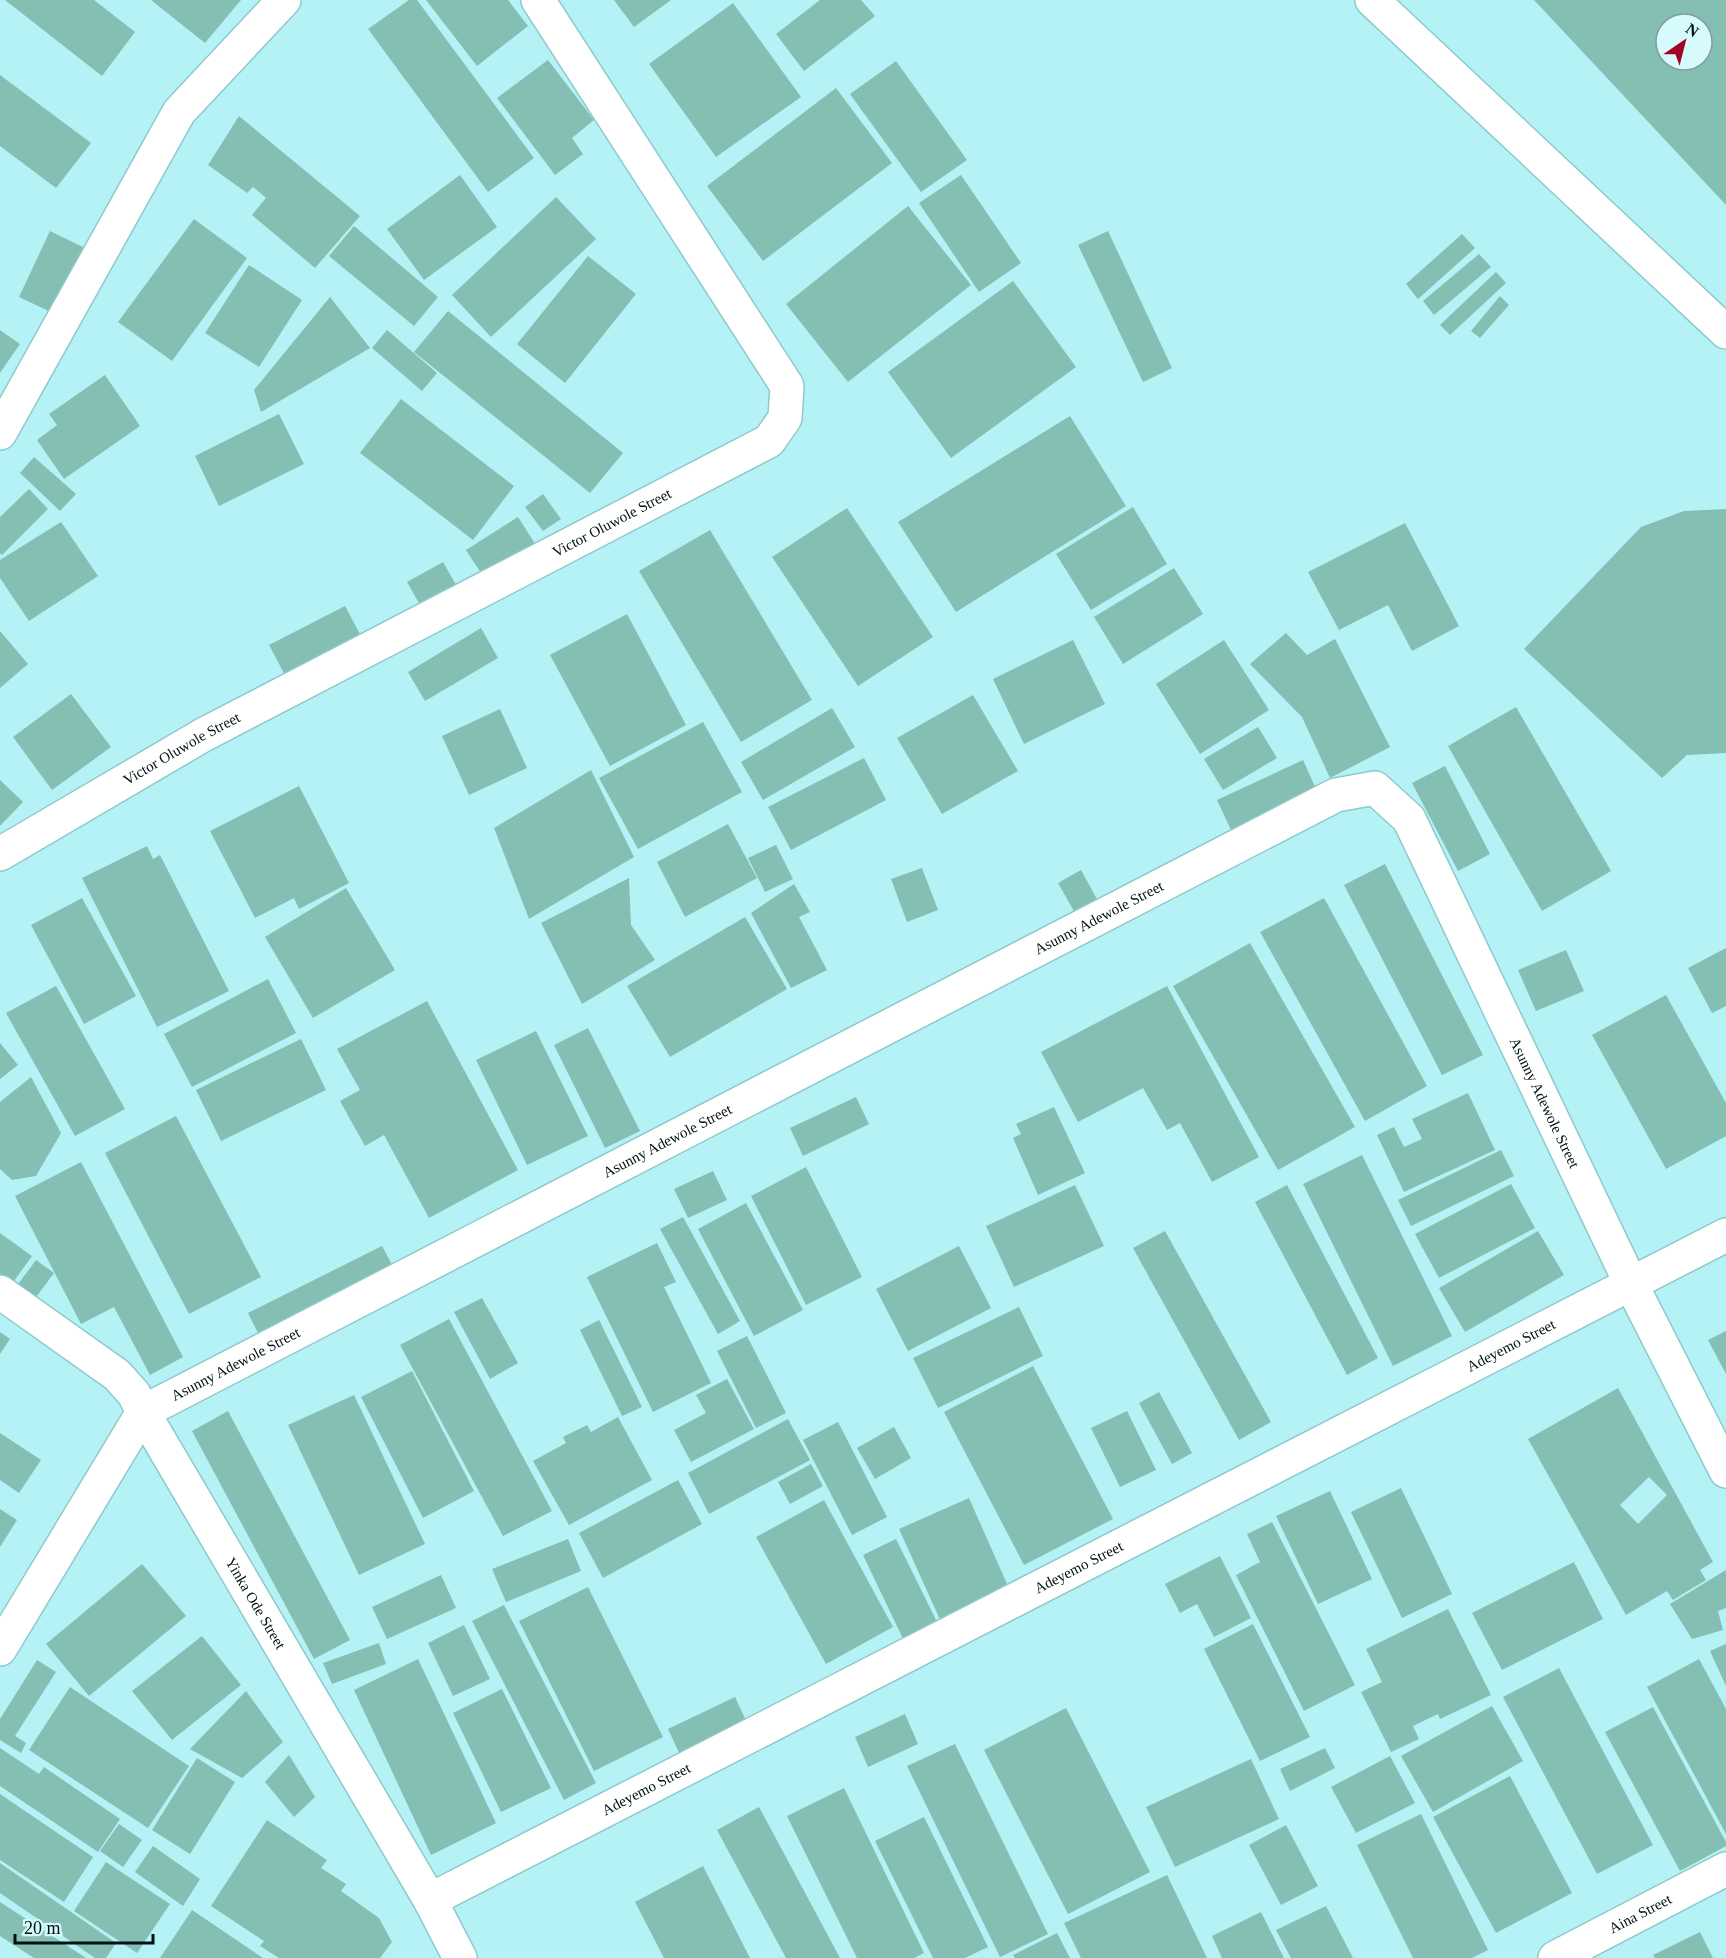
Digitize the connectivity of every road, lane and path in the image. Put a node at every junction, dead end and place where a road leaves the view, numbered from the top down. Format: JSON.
{"nodes":[{"id":1,"x":284,"y":0,"type":"edge"},
{"id":2,"x":538,"y":0,"type":"edge"},
{"id":3,"x":1372,"y":0,"type":"edge"},
{"id":4,"x":1726,"y":332,"type":"edge"},
{"id":5,"x":0,"y":433,"type":"edge"},
{"id":6,"x":0,"y":854,"type":"edge"},
{"id":7,"x":1726,"y":1235,"type":"edge"},
{"id":8,"x":1631,"y":1284,"type":"junction"},
{"id":9,"x":0,"y":1292,"type":"edge"},
{"id":10,"x":143,"y":1412,"type":"junction"},
{"id":11,"x":1726,"y":1471,"type":"edge"},
{"id":12,"x":0,"y":1649,"type":"edge"},
{"id":13,"x":1726,"y":1869,"type":"edge"},
{"id":14,"x":430,"y":1900,"type":"junction"},
{"id":15,"x":460,"y":1958,"type":"edge"},
{"id":16,"x":1556,"y":1958,"type":"edge"}],
"edges":[{"from":1,"to":5,"type":"street"},
{"from":2,"to":6,"type":"street","name":"Victor Oluwole Street"},
{"from":3,"to":4,"type":"street"},
{"from":7,"to":8,"type":"street","name":"Adeyemo Street"},
{"from":8,"to":10,"type":"street","name":"Asunny Adewole Street"},
{"from":8,"to":11,"type":"street","name":"Asunny Adewole Street"},
{"from":8,"to":14,"type":"street","name":"Adeyemo Street"},
{"from":9,"to":10,"type":"street","name":"Yinka Ode Street"},
{"from":10,"to":12,"type":"street"},
{"from":10,"to":14,"type":"street","name":"Yinka Ode Street"},
{"from":13,"to":16,"type":"street","name":"Aina Street"},
{"from":14,"to":15,"type":"street","name":"Yinka Ode Street"}]}
